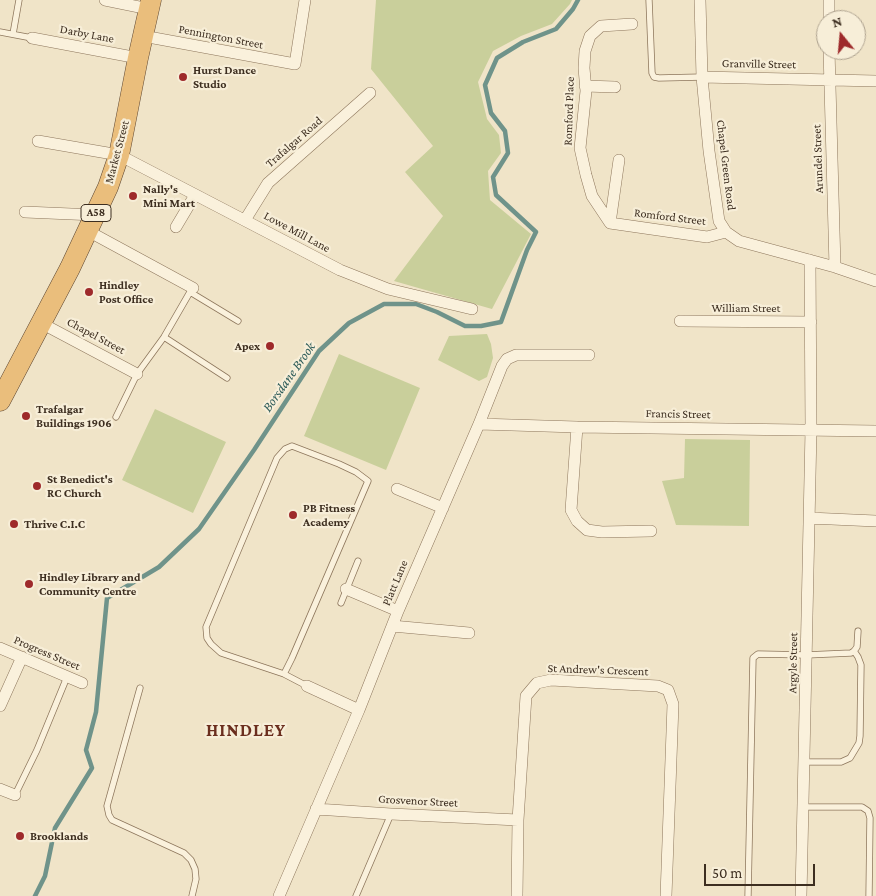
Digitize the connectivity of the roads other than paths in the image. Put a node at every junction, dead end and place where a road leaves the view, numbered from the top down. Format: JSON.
{"nodes":[{"id":1,"x":20,"y":0,"type":"edge"},
{"id":2,"x":105,"y":0,"type":"edge"},
{"id":3,"x":305,"y":0,"type":"edge"},
{"id":4,"x":649,"y":0,"type":"edge"},
{"id":5,"x":700,"y":0,"type":"edge"},
{"id":6,"x":150,"y":4,"type":"edge"},
{"id":7,"x":632,"y":24,"type":"dead end"},
{"id":8,"x":0,"y":32,"type":"edge"},
{"id":9,"x":13,"y":34,"type":"junction"},
{"id":10,"x":143,"y":36,"type":"junction"},
{"id":11,"x":32,"y":38,"type":"joint"},
{"id":12,"x":138,"y":58,"type":"junction"},
{"id":13,"x":829,"y":60,"type":"edge"},
{"id":14,"x":702,"y":77,"type":"junction"},
{"id":15,"x":829,"y":79,"type":"junction"},
{"id":16,"x":876,"y":81,"type":"edge"},
{"id":17,"x":585,"y":86,"type":"junction"},
{"id":18,"x":615,"y":87,"type":"dead end"},
{"id":19,"x":370,"y":93,"type":"dead end"},
{"id":20,"x":38,"y":141,"type":"dead end"},
{"id":21,"x":118,"y":155,"type":"junction"},
{"id":22,"x":619,"y":160,"type":"dead end"},
{"id":23,"x":195,"y":195,"type":"junction"},
{"id":24,"x":25,"y":212,"type":"dead end"},
{"id":25,"x":245,"y":220,"type":"junction"},
{"id":26,"x":92,"y":223,"type":"junction"},
{"id":27,"x":610,"y":223,"type":"junction"},
{"id":28,"x":176,"y":227,"type":"dead end"},
{"id":29,"x":726,"y":232,"type":"junction"},
{"id":30,"x":810,"y":260,"type":"junction"},
{"id":31,"x":835,"y":267,"type":"junction"},
{"id":32,"x":876,"y":281,"type":"edge"},
{"id":33,"x":192,"y":290,"type":"junction"},
{"id":34,"x":472,"y":309,"type":"dead end"},
{"id":35,"x":238,"y":321,"type":"dead end"},
{"id":36,"x":680,"y":321,"type":"dead end"},
{"id":37,"x":811,"y":322,"type":"junction"},
{"id":38,"x":41,"y":323,"type":"junction"},
{"id":39,"x":164,"y":337,"type":"junction"},
{"id":40,"x":589,"y":355,"type":"dead end"},
{"id":41,"x":137,"y":374,"type":"junction"},
{"id":42,"x":227,"y":378,"type":"dead end"},
{"id":43,"x":0,"y":402,"type":"edge"},
{"id":44,"x":116,"y":417,"type":"dead end"},
{"id":45,"x":479,"y":424,"type":"junction"},
{"id":46,"x":577,"y":427,"type":"junction"},
{"id":47,"x":811,"y":430,"type":"junction"},
{"id":48,"x":876,"y":431,"type":"edge"},
{"id":49,"x":396,"y":489,"type":"dead end"},
{"id":50,"x":443,"y":508,"type":"junction"},
{"id":51,"x":809,"y":518,"type":"junction"},
{"id":52,"x":876,"y":521,"type":"edge"},
{"id":53,"x":651,"y":531,"type":"dead end"},
{"id":54,"x":358,"y":561,"type":"dead end"},
{"id":55,"x":346,"y":589,"type":"junction"},
{"id":56,"x":341,"y":603,"type":"dead end"},
{"id":57,"x":398,"y":611,"type":"junction"},
{"id":58,"x":392,"y":626,"type":"junction"},
{"id":59,"x":858,"y":631,"type":"dead end"},
{"id":60,"x":469,"y":633,"type":"dead end"},
{"id":61,"x":0,"y":648,"type":"edge"},
{"id":62,"x":854,"y":651,"type":"junction"},
{"id":63,"x":806,"y":655,"type":"junction"},
{"id":64,"x":22,"y":657,"type":"junction"},
{"id":65,"x":284,"y":674,"type":"junction"},
{"id":66,"x":67,"y":677,"type":"junction"},
{"id":67,"x":82,"y":683,"type":"dead end"},
{"id":68,"x":307,"y":686,"type":"joint"},
{"id":69,"x":140,"y":688,"type":"dead end"},
{"id":70,"x":0,"y":706,"type":"edge"},
{"id":71,"x":359,"y":710,"type":"junction"},
{"id":72,"x":804,"y":762,"type":"junction"},
{"id":73,"x":0,"y":789,"type":"edge"},
{"id":74,"x":15,"y":795,"type":"joint"},
{"id":75,"x":803,"y":807,"type":"junction"},
{"id":76,"x":316,"y":809,"type":"junction"},
{"id":77,"x":391,"y":814,"type":"junction"},
{"id":78,"x":518,"y":820,"type":"junction"},
{"id":79,"x":192,"y":896,"type":"edge"},
{"id":80,"x":278,"y":896,"type":"edge"},
{"id":81,"x":356,"y":896,"type":"edge"},
{"id":82,"x":517,"y":896,"type":"edge"},
{"id":83,"x":666,"y":896,"type":"edge"},
{"id":84,"x":748,"y":896,"type":"edge"},
{"id":85,"x":801,"y":896,"type":"edge"},
{"id":86,"x":869,"y":896,"type":"edge"}],
"edges":[{"from":1,"to":9,"type":"lane"},
{"from":2,"to":6,"type":"street"},
{"from":3,"to":10,"type":"street","name":"Pennington Street"},
{"from":4,"to":14,"type":"lane"},
{"from":5,"to":14,"type":"street","name":"Chapel Green Road"},
{"from":6,"to":10,"type":"highway","name":"Market Street","number":"A58"},
{"from":7,"to":17,"type":"street","name":"Romford Place"},
{"from":8,"to":9,"type":"lane"},
{"from":9,"to":11,"type":"lane"},
{"from":10,"to":12,"type":"highway","name":"Market Street","number":"A58"},
{"from":11,"to":12,"type":"street","name":"Darby Lane"},
{"from":12,"to":21,"type":"highway","name":"Market Street","number":"A58"},
{"from":13,"to":15,"type":"street","name":"Arundel Street"},
{"from":14,"to":15,"type":"street","name":"Granville Street"},
{"from":14,"to":29,"type":"street","name":"Chapel Green Road"},
{"from":15,"to":16,"type":"street","name":"Granville Street"},
{"from":15,"to":31,"type":"street","name":"Arundel Street"},
{"from":17,"to":18,"type":"street"},
{"from":17,"to":27,"type":"street","name":"Romford Place"},
{"from":19,"to":25,"type":"street","name":"Trafalgar Road"},
{"from":20,"to":21,"type":"street","name":"Lowe Mill Lane"},
{"from":21,"to":23,"type":"street","name":"Lowe Mill Lane"},
{"from":21,"to":26,"type":"highway","name":"Market Street","number":"A58"},
{"from":22,"to":27,"type":"street"},
{"from":23,"to":25,"type":"street","name":"Lowe Mill Lane"},
{"from":23,"to":28,"type":"street"},
{"from":24,"to":26,"type":"street"},
{"from":25,"to":34,"type":"street","name":"Lowe Mill Lane"},
{"from":26,"to":33,"type":"street"},
{"from":26,"to":38,"type":"highway","name":"Market Street","number":"A58"},
{"from":27,"to":29,"type":"street","name":"Romford Street"},
{"from":29,"to":30,"type":"street"},
{"from":30,"to":31,"type":"street"},
{"from":30,"to":37,"type":"street","name":"Argyle Street"},
{"from":31,"to":32,"type":"street"},
{"from":33,"to":35,"type":"lane"},
{"from":33,"to":39,"type":"lane"},
{"from":36,"to":37,"type":"street","name":"William Street"},
{"from":37,"to":47,"type":"street","name":"Argyle Street"},
{"from":38,"to":41,"type":"street","name":"Chapel Street"},
{"from":38,"to":43,"type":"highway","name":"Market Street","number":"A58"},
{"from":39,"to":41,"type":"lane"},
{"from":39,"to":42,"type":"lane"},
{"from":40,"to":45,"type":"street","name":"Platt Lane"},
{"from":41,"to":44,"type":"lane"},
{"from":45,"to":46,"type":"street","name":"Francis Street"},
{"from":45,"to":50,"type":"street","name":"Platt Lane"},
{"from":46,"to":47,"type":"street","name":"Francis Street"},
{"from":46,"to":53,"type":"street"},
{"from":47,"to":48,"type":"street","name":"Francis Street"},
{"from":47,"to":51,"type":"street","name":"Argyle Street"},
{"from":49,"to":50,"type":"street"},
{"from":50,"to":57,"type":"street","name":"Platt Lane"},
{"from":51,"to":52,"type":"street"},
{"from":51,"to":63,"type":"street","name":"Argyle Street"},
{"from":54,"to":55,"type":"lane"},
{"from":55,"to":56,"type":"lane"},
{"from":55,"to":57,"type":"street"},
{"from":57,"to":58,"type":"street","name":"Platt Lane"},
{"from":58,"to":60,"type":"street"},
{"from":58,"to":71,"type":"street","name":"Platt Lane"},
{"from":59,"to":62,"type":"lane"},
{"from":61,"to":64,"type":"street","name":"Progress Street"},
{"from":62,"to":63,"type":"lane"},
{"from":62,"to":72,"type":"lane"},
{"from":63,"to":72,"type":"street","name":"Argyle Street"},
{"from":63,"to":84,"type":"lane"},
{"from":64,"to":66,"type":"street","name":"Progress Street"},
{"from":64,"to":70,"type":"street"},
{"from":65,"to":65,"type":"lane"},
{"from":65,"to":68,"type":"lane"},
{"from":66,"to":67,"type":"street","name":"Progress Street"},
{"from":66,"to":74,"type":"lane"},
{"from":68,"to":71,"type":"street"},
{"from":69,"to":79,"type":"lane"},
{"from":71,"to":76,"type":"street","name":"Platt Lane"},
{"from":72,"to":75,"type":"street","name":"Argyle Street"},
{"from":73,"to":74,"type":"street"},
{"from":75,"to":85,"type":"street","name":"Argyle Street"},
{"from":75,"to":86,"type":"lane"},
{"from":76,"to":77,"type":"street","name":"Grosvenor Street"},
{"from":76,"to":80,"type":"street","name":"Platt Lane"},
{"from":77,"to":78,"type":"street","name":"Grosvenor Street"},
{"from":77,"to":81,"type":"lane"},
{"from":78,"to":82,"type":"street","name":"St Andrew's Crescent"},
{"from":78,"to":83,"type":"street","name":"St Andrew's Crescent"}]}
